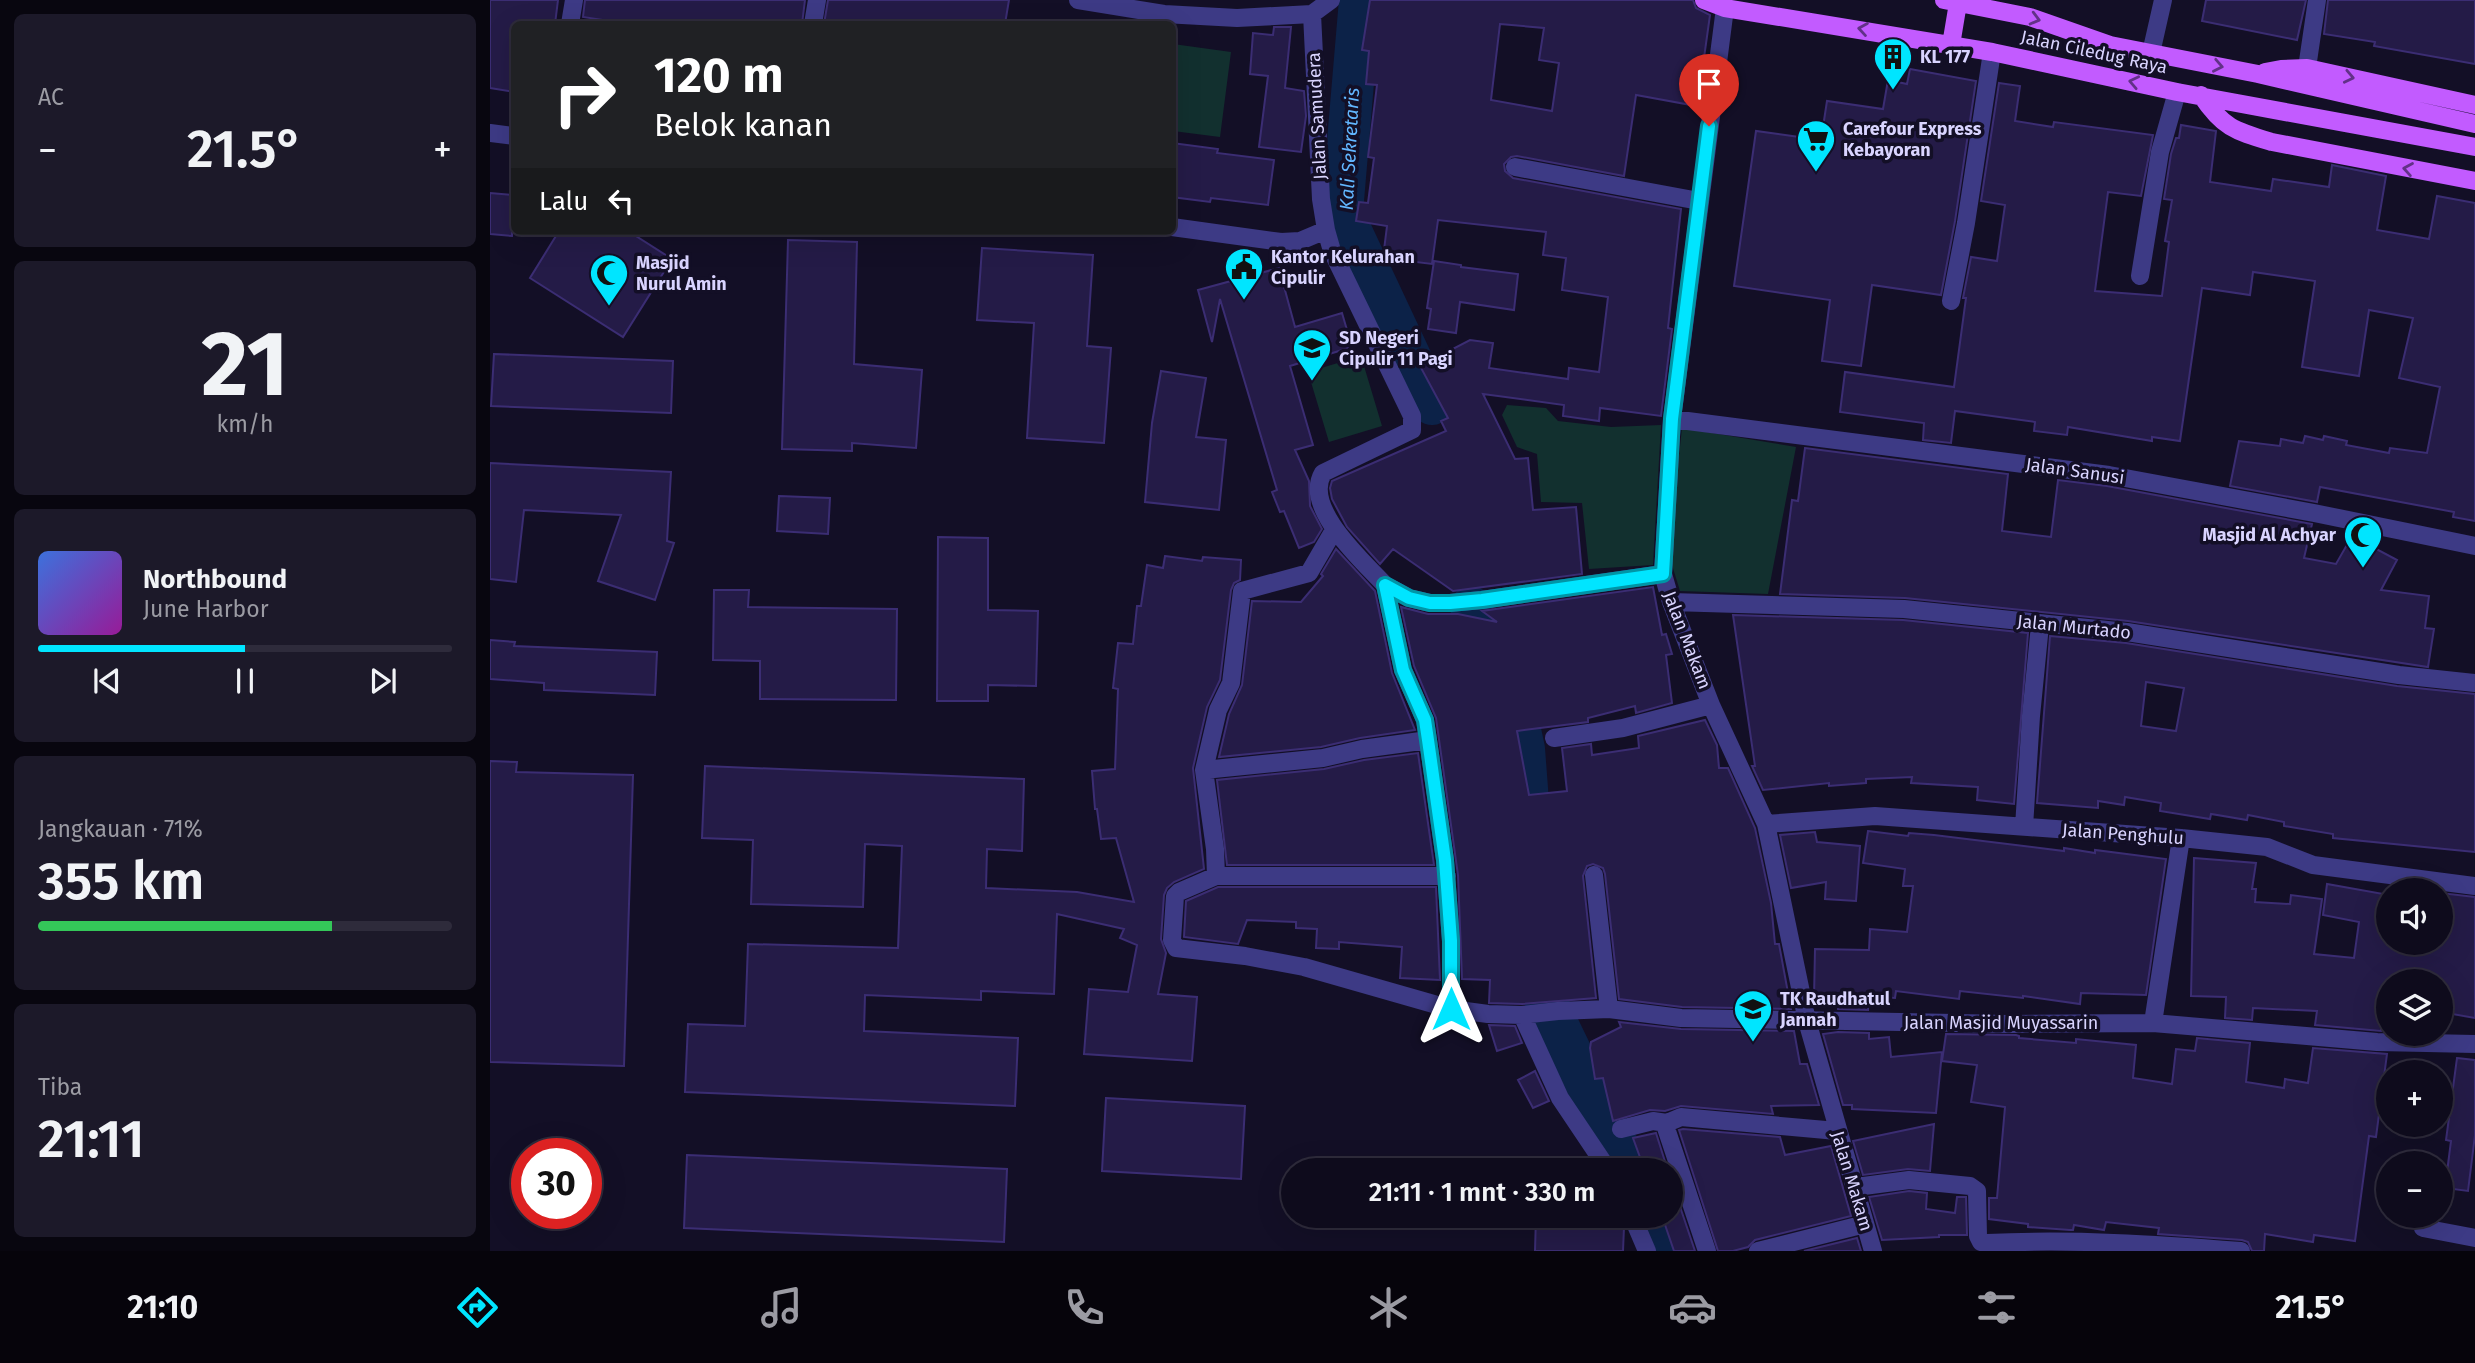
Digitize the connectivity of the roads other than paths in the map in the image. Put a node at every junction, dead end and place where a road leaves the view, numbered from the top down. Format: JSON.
{"nodes":[{"id":1,"x":574,"y":0,"type":"edge"},
{"id":2,"x":817,"y":0,"type":"edge"},
{"id":3,"x":1079,"y":0,"type":"edge"},
{"id":4,"x":1332,"y":0,"type":"edge"},
{"id":5,"x":1704,"y":0,"type":"edge"},
{"id":6,"x":2163,"y":0,"type":"edge"},
{"id":7,"x":2317,"y":0,"type":"edge"},
{"id":8,"x":1951,"y":1,"type":"edge"},
{"id":9,"x":1725,"y":8,"type":"junction"},
{"id":10,"x":1312,"y":14,"type":"junction"},
{"id":11,"x":570,"y":21,"type":"edge"},
{"id":12,"x":814,"y":21,"type":"edge"},
{"id":13,"x":1951,"y":45,"type":"junction"},
{"id":14,"x":1992,"y":52,"type":"junction"},
{"id":15,"x":2151,"y":53,"type":"junction"},
{"id":16,"x":2306,"y":68,"type":"junction"},
{"id":17,"x":2258,"y":74,"type":"junction"},
{"id":18,"x":2177,"y":92,"type":"junction"},
{"id":19,"x":2201,"y":95,"type":"junction"},
{"id":20,"x":2475,"y":105,"type":"edge"},
{"id":21,"x":2475,"y":124,"type":"edge"},
{"id":22,"x":490,"y":134,"type":"edge"},
{"id":23,"x":511,"y":136,"type":"edge"},
{"id":24,"x":2475,"y":147,"type":"edge"},
{"id":25,"x":1515,"y":167,"type":"dead end"},
{"id":26,"x":2475,"y":181,"type":"edge"},
{"id":27,"x":1699,"y":201,"type":"junction"},
{"id":28,"x":1176,"y":228,"type":"edge"},
{"id":29,"x":1326,"y":230,"type":"junction"},
{"id":30,"x":2140,"y":276,"type":"dead end"},
{"id":31,"x":1951,"y":301,"type":"dead end"},
{"id":32,"x":1672,"y":419,"type":"junction"},
{"id":33,"x":1334,"y":530,"type":"junction"},
{"id":34,"x":2475,"y":546,"type":"edge"},
{"id":35,"x":1663,"y":574,"type":"junction"},
{"id":36,"x":1385,"y":585,"type":"junction"},
{"id":37,"x":1671,"y":602,"type":"junction"},
{"id":38,"x":2040,"y":625,"type":"junction"},
{"id":39,"x":2475,"y":683,"type":"edge"},
{"id":40,"x":1711,"y":705,"type":"junction"},
{"id":41,"x":1554,"y":738,"type":"dead end"},
{"id":42,"x":1428,"y":740,"type":"junction"},
{"id":43,"x":1204,"y":770,"type":"junction"},
{"id":44,"x":1766,"y":824,"type":"junction"},
{"id":45,"x":2024,"y":827,"type":"junction"},
{"id":46,"x":2181,"y":838,"type":"junction"},
{"id":47,"x":1594,"y":875,"type":"dead end"},
{"id":48,"x":1216,"y":876,"type":"junction"},
{"id":49,"x":1447,"y":876,"type":"junction"},
{"id":50,"x":2475,"y":886,"type":"edge"},
{"id":51,"x":1451,"y":1009,"type":"junction"},
{"id":52,"x":1609,"y":1009,"type":"junction"},
{"id":53,"x":1522,"y":1015,"type":"junction"},
{"id":54,"x":1807,"y":1021,"type":"junction"},
{"id":55,"x":2153,"y":1023,"type":"junction"},
{"id":56,"x":2475,"y":1044,"type":"edge"},
{"id":57,"x":1667,"y":1123,"type":"junction"},
{"id":58,"x":1621,"y":1129,"type":"dead end"},
{"id":59,"x":1837,"y":1131,"type":"junction"},
{"id":60,"x":1600,"y":1158,"type":"edge"},
{"id":61,"x":1856,"y":1186,"type":"junction"},
{"id":62,"x":1865,"y":1224,"type":"junction"},
{"id":63,"x":1637,"y":1228,"type":"edge"},
{"id":64,"x":2423,"y":1228,"type":"dead end"},
{"id":65,"x":2475,"y":1238,"type":"edge"},
{"id":66,"x":1647,"y":1251,"type":"edge"},
{"id":67,"x":1707,"y":1251,"type":"edge"},
{"id":68,"x":1758,"y":1251,"type":"edge"},
{"id":69,"x":1872,"y":1251,"type":"edge"},
{"id":70,"x":2241,"y":1251,"type":"edge"}],
"edges":[{"from":1,"to":11,"type":"street"},
{"from":2,"to":12,"type":"street"},
{"from":3,"to":10,"type":"street"},
{"from":4,"to":10,"type":"street"},
{"from":5,"to":9,"type":"main road","name":"Jalan Ciledug Raya"},
{"from":6,"to":15,"type":"street"},
{"from":7,"to":16,"type":"street"},
{"from":8,"to":13,"type":"main road"},
{"from":8,"to":15,"type":"main road","name":"Jalan Ciledug Raya","one_way":true},
{"from":13,"to":9,"type":"main road","name":"Jalan Ciledug Raya","one_way":true},
{"from":9,"to":27,"type":"street","name":"Jalan Makam"},
{"from":10,"to":29,"type":"street","name":"Jalan Samudera"},
{"from":13,"to":14,"type":"main road","name":"Jalan Ciledug Raya"},
{"from":18,"to":14,"type":"main road","name":"Jalan Ciledug Raya","one_way":true},
{"from":14,"to":31,"type":"street"},
{"from":15,"to":17,"type":"main road","name":"Jalan Ciledug Raya","one_way":true},
{"from":16,"to":17,"type":"main road"},
{"from":16,"to":20,"type":"main road","one_way":true},
{"from":17,"to":21,"type":"main road","name":"Jalan Ciledug Raya"},
{"from":18,"to":19,"type":"main road","name":"Jalan Ciledug Raya"},
{"from":18,"to":30,"type":"street"},
{"from":19,"to":24,"type":"main road","name":"Jalan Ciledug Raya"},
{"from":26,"to":19,"type":"main road","one_way":true},
{"from":22,"to":23,"type":"street"},
{"from":25,"to":27,"type":"street"},
{"from":27,"to":32,"type":"street","name":"Jalan Makam"},
{"from":28,"to":29,"type":"street"},
{"from":29,"to":33,"type":"street","name":"Jalan Samudera"},
{"from":32,"to":34,"type":"street","name":"Jalan Sanusi"},
{"from":32,"to":35,"type":"street","name":"Jalan Makam"},
{"from":33,"to":36,"type":"street"},
{"from":33,"to":43,"type":"street"},
{"from":35,"to":36,"type":"street"},
{"from":35,"to":37,"type":"street","name":"Jalan Makam"},
{"from":36,"to":42,"type":"street"},
{"from":37,"to":38,"type":"street","name":"Jalan Murtado"},
{"from":37,"to":40,"type":"street","name":"Jalan Makam"},
{"from":38,"to":39,"type":"street","name":"Jalan Murtado"},
{"from":38,"to":45,"type":"street"},
{"from":40,"to":41,"type":"street"},
{"from":40,"to":44,"type":"street","name":"Jalan Makam"},
{"from":42,"to":43,"type":"street"},
{"from":42,"to":49,"type":"street"},
{"from":43,"to":48,"type":"street"},
{"from":44,"to":45,"type":"street","name":"Jalan Penghulu"},
{"from":44,"to":54,"type":"street","name":"Jalan Makam"},
{"from":45,"to":46,"type":"street","name":"Jalan Penghulu"},
{"from":46,"to":50,"type":"street","name":"Jalan Penghulu"},
{"from":46,"to":55,"type":"street"},
{"from":47,"to":52,"type":"street"},
{"from":48,"to":49,"type":"street"},
{"from":48,"to":51,"type":"street"},
{"from":49,"to":51,"type":"street"},
{"from":51,"to":53,"type":"street"},
{"from":52,"to":53,"type":"street"},
{"from":52,"to":54,"type":"street"},
{"from":53,"to":60,"type":"street"},
{"from":54,"to":55,"type":"street","name":"Jalan Masjid Muyassarin"},
{"from":54,"to":59,"type":"street","name":"Jalan Makam"},
{"from":55,"to":56,"type":"street","name":"Jalan Masjid Muyassarin"},
{"from":57,"to":58,"type":"street"},
{"from":57,"to":59,"type":"street"},
{"from":57,"to":67,"type":"street"},
{"from":59,"to":61,"type":"street","name":"Jalan Makam"},
{"from":61,"to":62,"type":"street","name":"Jalan Makam"},
{"from":61,"to":70,"type":"street"},
{"from":62,"to":68,"type":"street"},
{"from":62,"to":69,"type":"street","name":"Jalan Makam"},
{"from":63,"to":66,"type":"street"},
{"from":64,"to":65,"type":"street"}]}
